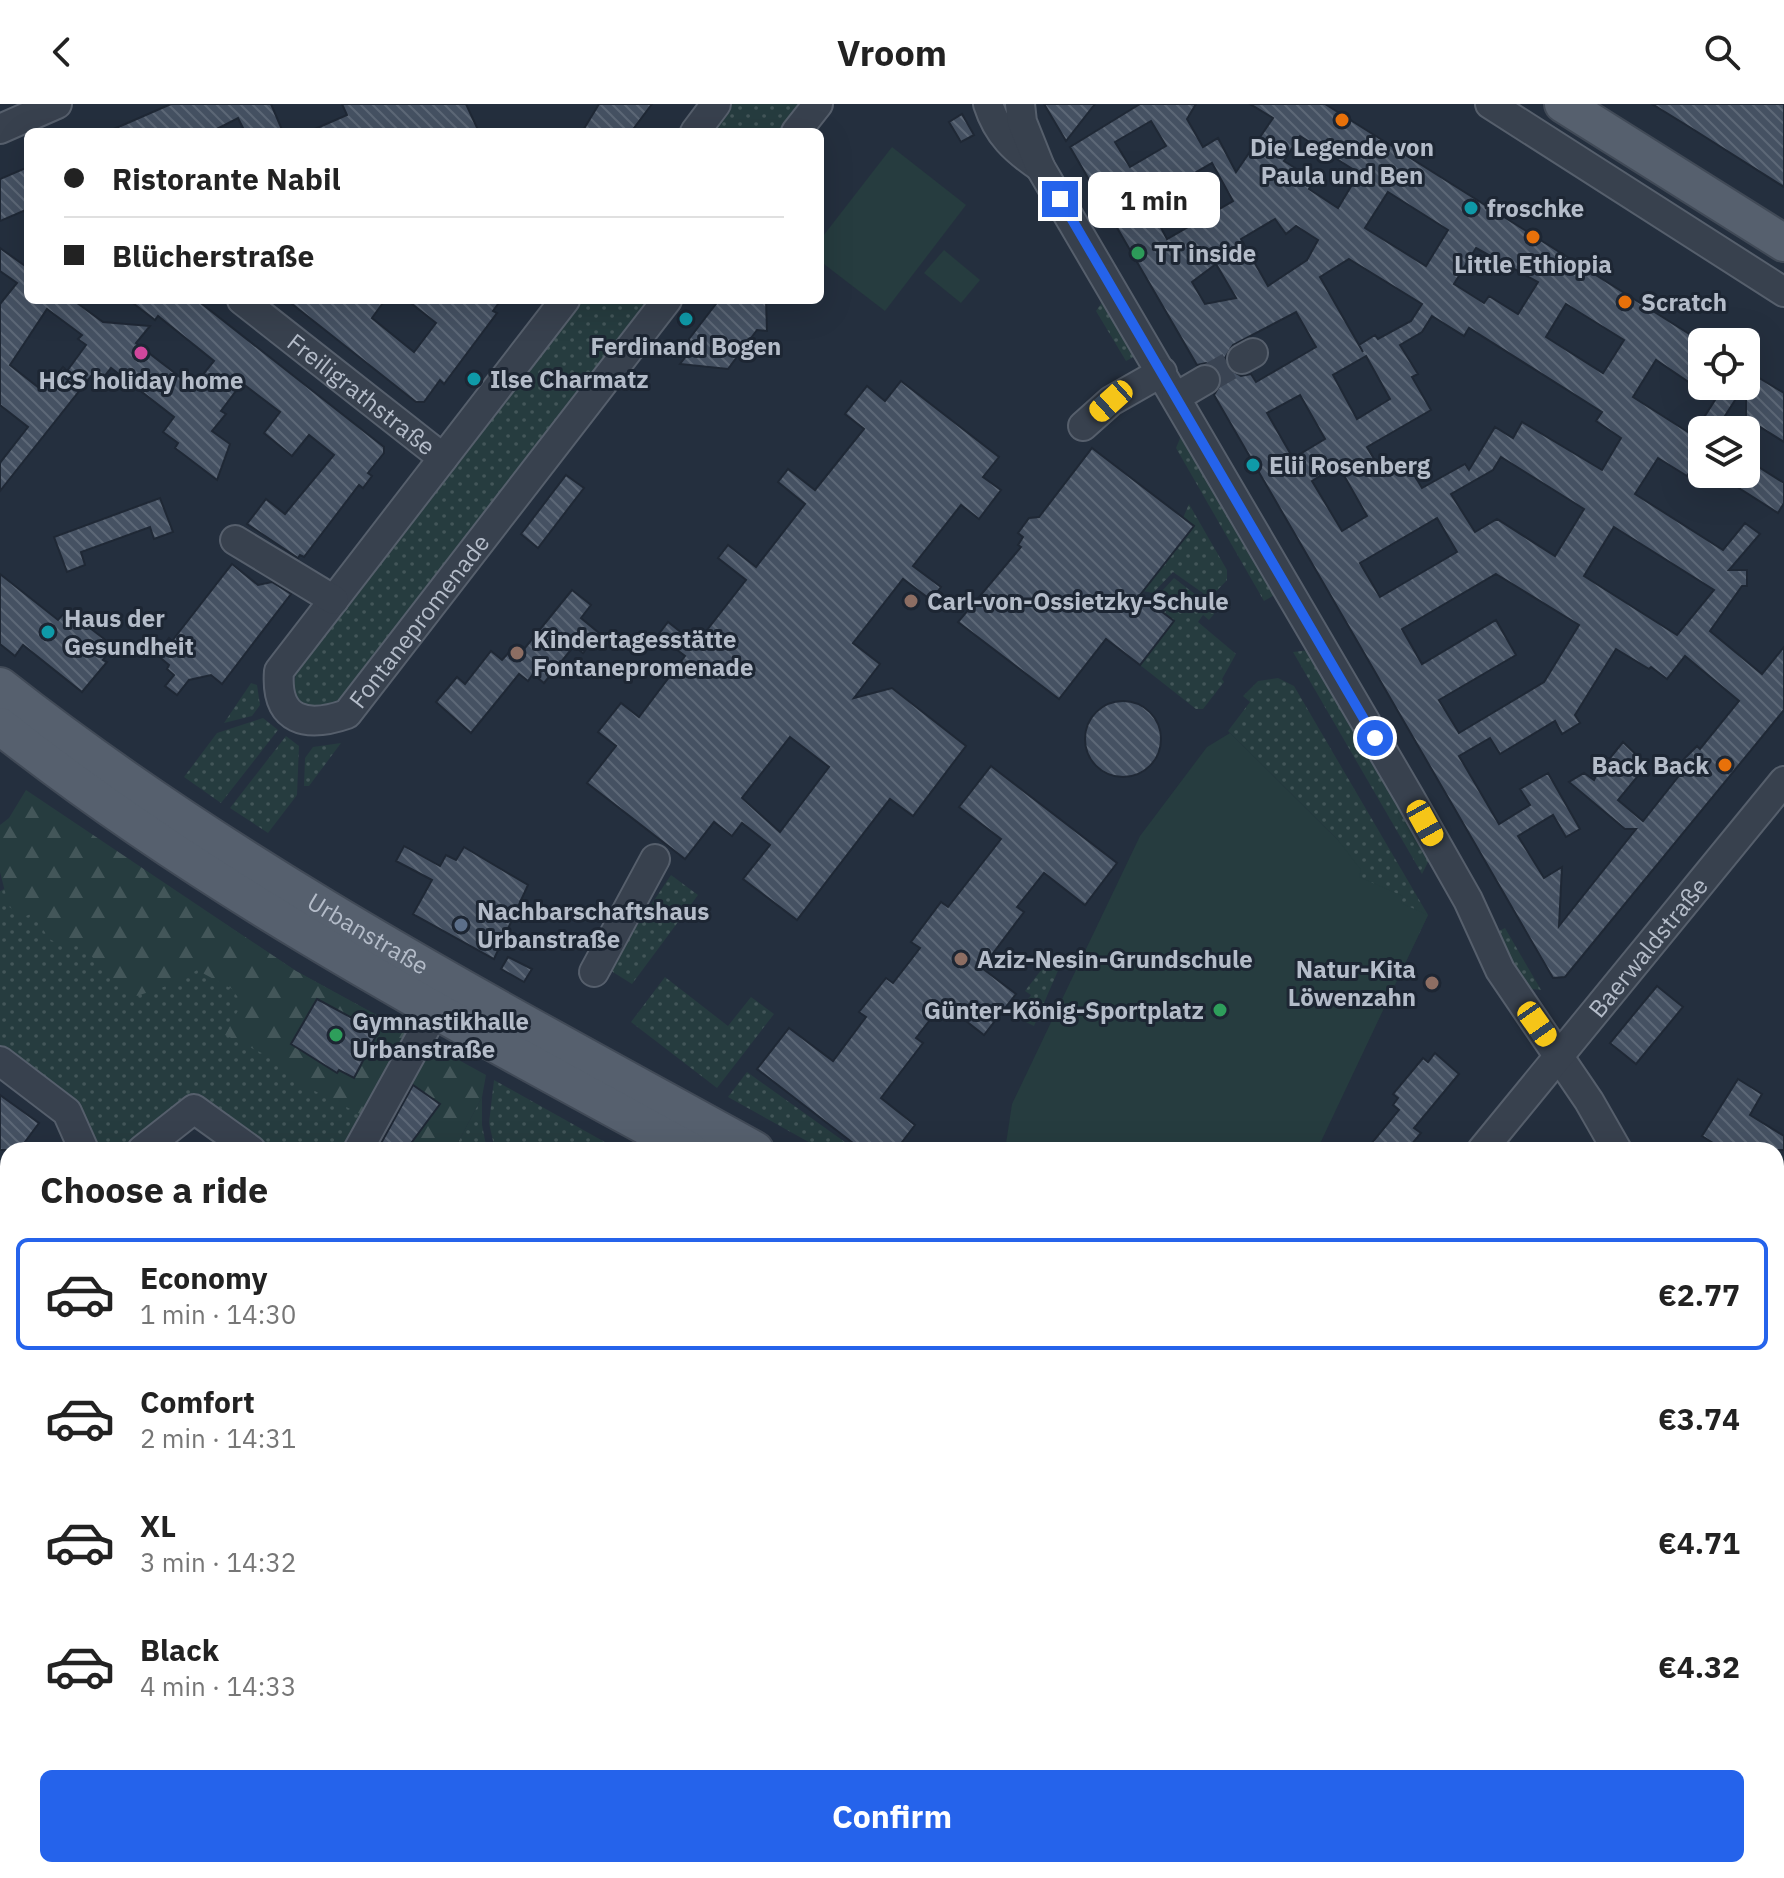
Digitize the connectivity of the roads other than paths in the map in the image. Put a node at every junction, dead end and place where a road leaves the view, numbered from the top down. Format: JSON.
{"nodes":[{"id":1,"x":57,"y":104,"type":"edge"},
{"id":2,"x":716,"y":104,"type":"edge"},
{"id":3,"x":818,"y":104,"type":"edge"},
{"id":4,"x":988,"y":104,"type":"edge"},
{"id":5,"x":1020,"y":104,"type":"edge"},
{"id":6,"x":1490,"y":104,"type":"edge"},
{"id":7,"x":1563,"y":104,"type":"edge"},
{"id":8,"x":17,"y":127,"type":"edge"},
{"id":9,"x":698,"y":128,"type":"edge"},
{"id":10,"x":799,"y":128,"type":"edge"},
{"id":11,"x":1040,"y":167,"type":"junction"},
{"id":12,"x":1784,"y":243,"type":"edge"},
{"id":13,"x":1784,"y":292,"type":"edge"},
{"id":14,"x":247,"y":304,"type":"edge"},
{"id":15,"x":562,"y":304,"type":"edge"},
{"id":16,"x":664,"y":304,"type":"edge"},
{"id":17,"x":1162,"y":372,"type":"junction"},
{"id":18,"x":1205,"y":380,"type":"tunnel mouth"},
{"id":19,"x":1176,"y":397,"type":"junction"},
{"id":20,"x":1083,"y":426,"type":"dead end"},
{"id":21,"x":443,"y":458,"type":"junction"},
{"id":22,"x":235,"y":540,"type":"dead end"},
{"id":23,"x":334,"y":600,"type":"junction"},
{"id":24,"x":0,"y":686,"type":"edge"},
{"id":25,"x":0,"y":726,"type":"edge"},
{"id":26,"x":1784,"y":781,"type":"edge"},
{"id":27,"x":118,"y":793,"type":"junction"},
{"id":28,"x":655,"y":859,"type":"dead end"},
{"id":29,"x":594,"y":972,"type":"dead end"},
{"id":30,"x":436,"y":1009,"type":"junction"},
{"id":31,"x":1559,"y":1056,"type":"junction"},
{"id":32,"x":0,"y":1061,"type":"edge"},
{"id":33,"x":681,"y":1133,"type":"edge"},
{"id":34,"x":80,"y":1142,"type":"edge"},
{"id":35,"x":152,"y":1142,"type":"edge"},
{"id":36,"x":240,"y":1142,"type":"edge"},
{"id":37,"x":362,"y":1142,"type":"edge"},
{"id":38,"x":720,"y":1142,"type":"edge"},
{"id":39,"x":1489,"y":1142,"type":"edge"},
{"id":40,"x":1612,"y":1142,"type":"edge"}],
"edges":[{"from":1,"to":8,"type":"street"},
{"from":2,"to":9,"type":"street"},
{"from":3,"to":10,"type":"street"},
{"from":4,"to":11,"type":"street"},
{"from":5,"to":11,"type":"street"},
{"from":6,"to":13,"type":"street"},
{"from":7,"to":12,"type":"main road"},
{"from":11,"to":17,"type":"street"},
{"from":14,"to":21,"type":"street","name":"Freiligrathstraße"},
{"from":15,"to":21,"type":"street","name":"Fontanepromenade"},
{"from":16,"to":23,"type":"street","name":"Fontanepromenade"},
{"from":17,"to":19,"type":"street"},
{"from":17,"to":20,"type":"street"},
{"from":18,"to":19,"type":"street"},
{"from":19,"to":31,"type":"street"},
{"from":21,"to":23,"type":"street","name":"Fontanepromenade"},
{"from":22,"to":23,"type":"street"},
{"from":24,"to":27,"type":"main road","name":"Urbanstraße"},
{"from":25,"to":27,"type":"main road","name":"Urbanstraße"},
{"from":26,"to":31,"type":"street","name":"Baerwaldstraße"},
{"from":27,"to":30,"type":"main road","name":"Urbanstraße"},
{"from":27,"to":33,"type":"main road","name":"Urbanstraße"},
{"from":28,"to":29,"type":"street"},
{"from":30,"to":33,"type":"main road","name":"Urbanstraße"},
{"from":30,"to":37,"type":"street"},
{"from":31,"to":39,"type":"street","name":"Baerwaldstraße"},
{"from":31,"to":40,"type":"street"},
{"from":32,"to":34,"type":"street"},
{"from":33,"to":38,"type":"main road","name":"Urbanstraße"},
{"from":35,"to":36,"type":"street"}]}
